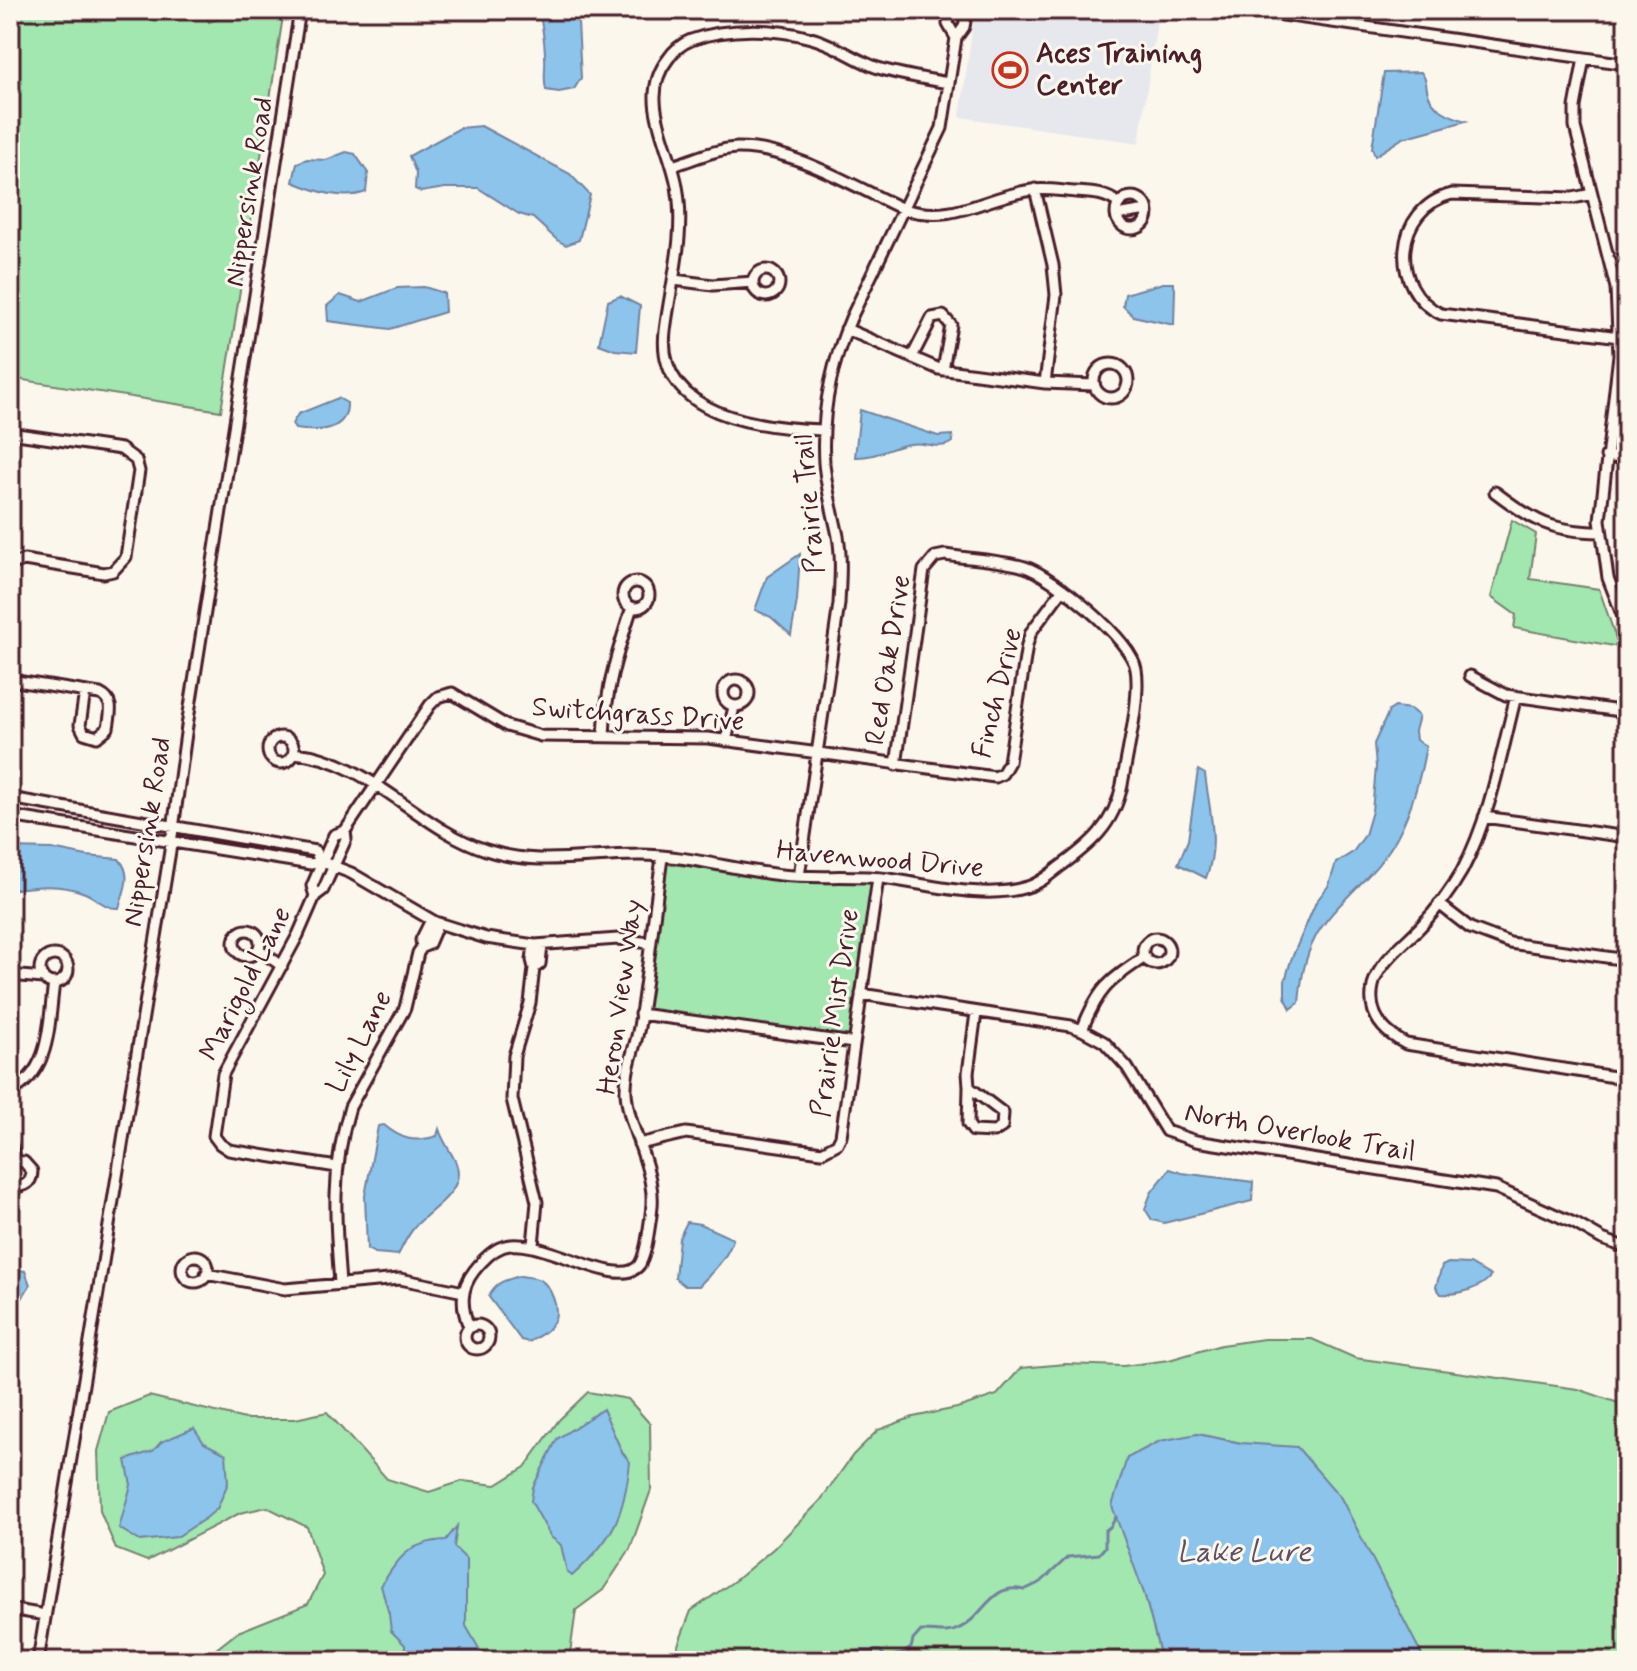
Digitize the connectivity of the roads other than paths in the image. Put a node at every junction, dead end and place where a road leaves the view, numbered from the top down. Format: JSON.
{"nodes":[{"id":1,"x":300,"y":10,"type":"edge"},
{"id":2,"x":950,"y":10,"type":"edge"},
{"id":3,"x":967,"y":10,"type":"edge"},
{"id":4,"x":1247,"y":10,"type":"edge"},
{"id":5,"x":956,"y":38,"type":"junction"},
{"id":6,"x":1584,"y":58,"type":"junction"},
{"id":7,"x":1627,"y":64,"type":"edge"},
{"id":8,"x":949,"y":83,"type":"junction"},
{"id":9,"x":672,"y":166,"type":"junction"},
{"id":10,"x":1035,"y":189,"type":"junction"},
{"id":11,"x":1592,"y":194,"type":"junction"},
{"id":12,"x":1118,"y":203,"type":"junction"},
{"id":13,"x":903,"y":209,"type":"junction"},
{"id":14,"x":1147,"y":210,"type":"junction"},
{"id":15,"x":1116,"y":215,"type":"junction"},
{"id":16,"x":674,"y":280,"type":"junction"},
{"id":17,"x":753,"y":282,"type":"dead end"},
{"id":18,"x":846,"y":329,"type":"junction"},
{"id":19,"x":1623,"y":337,"type":"edge"},
{"id":20,"x":912,"y":357,"type":"junction"},
{"id":21,"x":943,"y":370,"type":"junction"},
{"id":22,"x":1045,"y":383,"type":"junction"},
{"id":23,"x":1094,"y":385,"type":"dead end"},
{"id":24,"x":823,"y":430,"type":"junction"},
{"id":25,"x":10,"y":433,"type":"edge"},
{"id":26,"x":1606,"y":456,"type":"junction"},
{"id":27,"x":1627,"y":459,"type":"edge"},
{"id":28,"x":1495,"y":492,"type":"dead end"},
{"id":29,"x":1601,"y":532,"type":"junction"},
{"id":30,"x":10,"y":565,"type":"edge"},
{"id":31,"x":1063,"y":589,"type":"junction"},
{"id":32,"x":632,"y":607,"type":"dead end"},
{"id":33,"x":1625,"y":613,"type":"edge"},
{"id":34,"x":1627,"y":627,"type":"edge"},
{"id":35,"x":1470,"y":676,"type":"dead end"},
{"id":36,"x":10,"y":680,"type":"edge"},
{"id":37,"x":90,"y":693,"type":"junction"},
{"id":38,"x":1516,"y":696,"type":"junction"},
{"id":39,"x":734,"y":707,"type":"dead end"},
{"id":40,"x":1627,"y":712,"type":"edge"},
{"id":41,"x":604,"y":736,"type":"junction"},
{"id":42,"x":726,"y":741,"type":"junction"},
{"id":43,"x":294,"y":753,"type":"dead end"},
{"id":44,"x":817,"y":754,"type":"junction"},
{"id":45,"x":896,"y":765,"type":"junction"},
{"id":46,"x":376,"y":785,"type":"junction"},
{"id":47,"x":10,"y":798,"type":"edge"},
{"id":48,"x":10,"y":816,"type":"edge"},
{"id":49,"x":1484,"y":817,"type":"junction"},
{"id":50,"x":173,"y":825,"type":"junction"},
{"id":51,"x":345,"y":831,"type":"junction"},
{"id":52,"x":1627,"y":837,"type":"edge"},
{"id":53,"x":171,"y":842,"type":"junction"},
{"id":54,"x":662,"y":858,"type":"junction"},
{"id":55,"x":318,"y":862,"type":"junction"},
{"id":56,"x":334,"y":866,"type":"junction"},
{"id":57,"x":799,"y":876,"type":"junction"},
{"id":58,"x":878,"y":878,"type":"junction"},
{"id":59,"x":315,"y":896,"type":"junction"},
{"id":60,"x":1439,"y":904,"type":"junction"},
{"id":61,"x":435,"y":922,"type":"junction"},
{"id":62,"x":650,"y":943,"type":"junction"},
{"id":63,"x":538,"y":945,"type":"junction"},
{"id":64,"x":258,"y":949,"type":"dead end"},
{"id":65,"x":1145,"y":957,"type":"dead end"},
{"id":66,"x":1627,"y":960,"type":"edge"},
{"id":67,"x":282,"y":966,"type":"junction"},
{"id":68,"x":10,"y":975,"type":"edge"},
{"id":69,"x":43,"y":978,"type":"junction"},
{"id":70,"x":54,"y":983,"type":"junction"},
{"id":71,"x":861,"y":994,"type":"junction"},
{"id":72,"x":976,"y":1013,"type":"junction"},
{"id":73,"x":640,"y":1014,"type":"junction"},
{"id":74,"x":1082,"y":1030,"type":"junction"},
{"id":75,"x":854,"y":1043,"type":"junction"},
{"id":76,"x":1627,"y":1079,"type":"edge"},
{"id":77,"x":969,"y":1087,"type":"junction"},
{"id":78,"x":10,"y":1092,"type":"edge"},
{"id":79,"x":10,"y":1142,"type":"edge"},
{"id":80,"x":639,"y":1144,"type":"junction"},
{"id":81,"x":13,"y":1164,"type":"edge"},
{"id":82,"x":337,"y":1167,"type":"junction"},
{"id":83,"x":10,"y":1182,"type":"edge"},
{"id":84,"x":533,"y":1245,"type":"junction"},
{"id":85,"x":1627,"y":1248,"type":"edge"},
{"id":86,"x":206,"y":1274,"type":"dead end"},
{"id":87,"x":340,"y":1283,"type":"junction"},
{"id":88,"x":464,"y":1292,"type":"junction"},
{"id":89,"x":469,"y":1327,"type":"dead end"},
{"id":90,"x":10,"y":1609,"type":"edge"},
{"id":91,"x":45,"y":1615,"type":"junction"},
{"id":92,"x":38,"y":1661,"type":"edge"}],
"edges":[{"from":1,"to":50,"type":"street","name":"Nippersink Road"},
{"from":2,"to":5,"type":"street"},
{"from":3,"to":5,"type":"street","name":"Prairie Trail"},
{"from":4,"to":6,"type":"street"},
{"from":5,"to":8,"type":"street","name":"Prairie Trail"},
{"from":6,"to":7,"type":"street"},
{"from":6,"to":11,"type":"street"},
{"from":8,"to":9,"type":"street"},
{"from":8,"to":13,"type":"street","name":"Prairie Trail"},
{"from":9,"to":13,"type":"street"},
{"from":9,"to":16,"type":"street"},
{"from":10,"to":12,"type":"street"},
{"from":10,"to":13,"type":"street"},
{"from":10,"to":22,"type":"street"},
{"from":11,"to":19,"type":"street"},
{"from":11,"to":19,"type":"street"},
{"from":12,"to":14,"type":"street"},
{"from":12,"to":15,"type":"street"},
{"from":13,"to":18,"type":"street","name":"Prairie Trail"},
{"from":14,"to":15,"type":"street"},
{"from":14,"to":15,"type":"street"},
{"from":16,"to":17,"type":"street"},
{"from":16,"to":24,"type":"street"},
{"from":18,"to":20,"type":"street"},
{"from":18,"to":24,"type":"street","name":"Prairie Trail"},
{"from":19,"to":26,"type":"street"},
{"from":20,"to":21,"type":"street"},
{"from":20,"to":21,"type":"street"},
{"from":21,"to":22,"type":"street"},
{"from":22,"to":23,"type":"street"},
{"from":24,"to":44,"type":"street","name":"Prairie Trail"},
{"from":25,"to":30,"type":"street"},
{"from":26,"to":27,"type":"street"},
{"from":26,"to":29,"type":"street"},
{"from":28,"to":29,"type":"street"},
{"from":29,"to":33,"type":"street"},
{"from":31,"to":45,"type":"street","name":"Finch Drive"},
{"from":31,"to":45,"type":"street","name":"Red Oak Drive"},
{"from":31,"to":58,"type":"street","name":"Havenwood Drive"},
{"from":32,"to":41,"type":"street"},
{"from":33,"to":34,"type":"street"},
{"from":35,"to":38,"type":"street"},
{"from":36,"to":37,"type":"street"},
{"from":37,"to":37,"type":"street"},
{"from":38,"to":40,"type":"street"},
{"from":38,"to":49,"type":"street"},
{"from":39,"to":42,"type":"street"},
{"from":41,"to":42,"type":"street","name":"Switchgrass Drive"},
{"from":41,"to":46,"type":"street","name":"Switchgrass Drive"},
{"from":42,"to":44,"type":"street","name":"Switchgrass Drive"},
{"from":43,"to":46,"type":"street","name":"Havenwood Drive"},
{"from":44,"to":45,"type":"street","name":"Finch Drive"},
{"from":44,"to":57,"type":"street","name":"Prairie Trail"},
{"from":46,"to":51,"type":"street","name":"Switchgrass Drive"},
{"from":46,"to":54,"type":"street","name":"Havenwood Drive"},
{"from":47,"to":50,"type":"street"},
{"from":48,"to":53,"type":"street"},
{"from":49,"to":52,"type":"street"},
{"from":49,"to":60,"type":"street"},
{"from":50,"to":53,"type":"street","name":"Nippersink Road"},
{"from":50,"to":55,"type":"street"},
{"from":51,"to":55,"type":"street","name":"Marigold Lane"},
{"from":51,"to":56,"type":"street"},
{"from":53,"to":55,"type":"street"},
{"from":53,"to":91,"type":"street","name":"Nippersink Road"},
{"from":54,"to":57,"type":"street","name":"Havenwood Drive"},
{"from":54,"to":62,"type":"street","name":"Heron View Way"},
{"from":55,"to":56,"type":"street"},
{"from":55,"to":59,"type":"street","name":"Marigold Lane"},
{"from":56,"to":59,"type":"street"},
{"from":56,"to":61,"type":"street"},
{"from":57,"to":58,"type":"street","name":"Havenwood Drive"},
{"from":58,"to":71,"type":"street","name":"Prairie Mist Drive"},
{"from":59,"to":67,"type":"street","name":"Marigold Lane"},
{"from":60,"to":66,"type":"street"},
{"from":60,"to":76,"type":"street"},
{"from":61,"to":63,"type":"street"},
{"from":61,"to":82,"type":"street","name":"Lily Lane"},
{"from":62,"to":63,"type":"street"},
{"from":62,"to":73,"type":"street","name":"Heron View Way"},
{"from":63,"to":84,"type":"street"},
{"from":64,"to":67,"type":"street"},
{"from":65,"to":74,"type":"street"},
{"from":67,"to":82,"type":"street","name":"Marigold Lane"},
{"from":68,"to":69,"type":"street"},
{"from":69,"to":70,"type":"street"},
{"from":69,"to":70,"type":"street"},
{"from":70,"to":78,"type":"street"},
{"from":71,"to":72,"type":"street","name":"North Overlook Trail"},
{"from":71,"to":75,"type":"street","name":"Prairie Mist Drive"},
{"from":72,"to":74,"type":"street","name":"North Overlook Trail"},
{"from":72,"to":77,"type":"street"},
{"from":73,"to":75,"type":"street"},
{"from":73,"to":80,"type":"street","name":"Heron View Way"},
{"from":74,"to":85,"type":"street","name":"North Overlook Trail"},
{"from":75,"to":80,"type":"street","name":"Prairie Mist Drive"},
{"from":77,"to":77,"type":"street"},
{"from":79,"to":81,"type":"street"},
{"from":80,"to":84,"type":"street","name":"Heron View Way"},
{"from":81,"to":83,"type":"street"},
{"from":82,"to":87,"type":"street","name":"Lily Lane"},
{"from":84,"to":88,"type":"street"},
{"from":86,"to":87,"type":"street"},
{"from":87,"to":88,"type":"street"},
{"from":88,"to":89,"type":"street"},
{"from":90,"to":91,"type":"street"},
{"from":91,"to":92,"type":"street","name":"Nippersink Road"}]}
